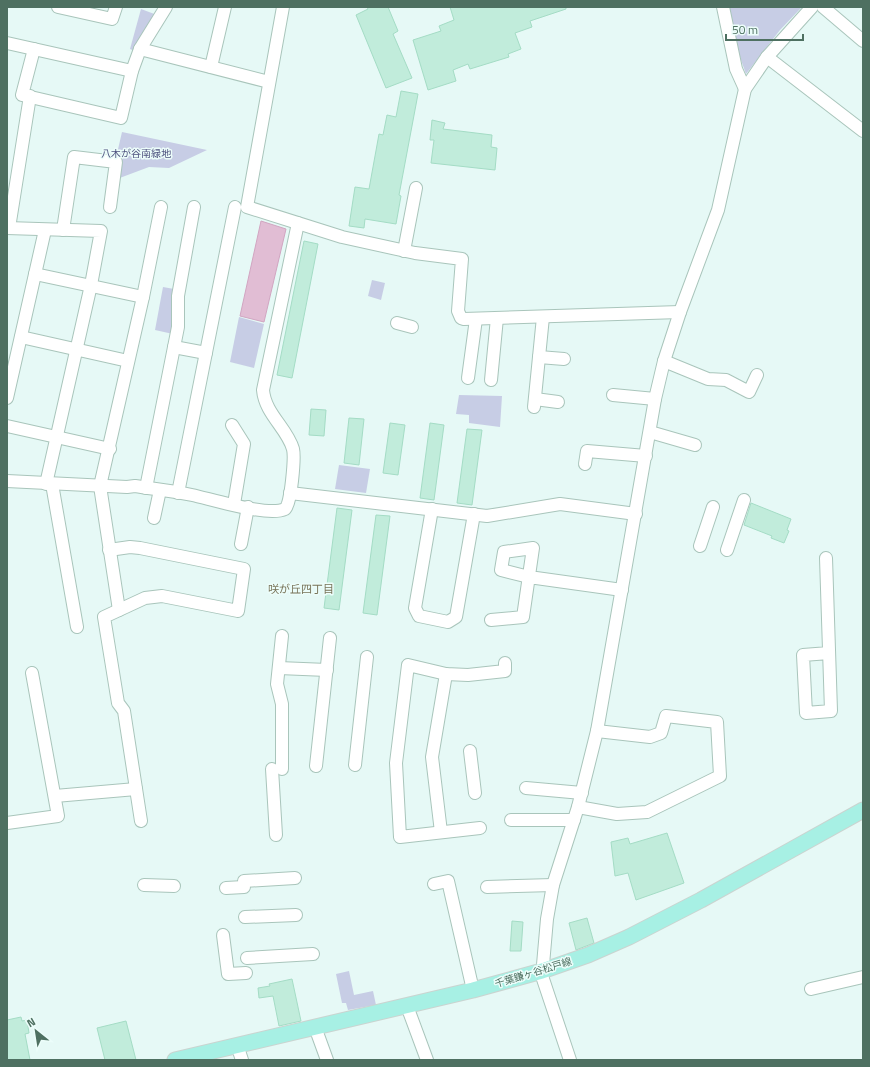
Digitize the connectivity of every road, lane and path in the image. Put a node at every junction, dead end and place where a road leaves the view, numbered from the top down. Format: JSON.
{"nodes":[{"id":1,"x":116,"y":7,"type":"edge"},
{"id":2,"x":166,"y":7,"type":"edge"},
{"id":3,"x":225,"y":7,"type":"edge"},
{"id":4,"x":283,"y":7,"type":"edge"},
{"id":5,"x":723,"y":7,"type":"edge"},
{"id":6,"x":812,"y":7,"type":"edge"},
{"id":7,"x":823,"y":7,"type":"edge"},
{"id":8,"x":63,"y":8,"type":"edge"},
{"id":9,"x":861,"y":35,"type":"edge"},
{"id":10,"x":7,"y":43,"type":"edge"},
{"id":11,"x":34,"y":49,"type":"junction"},
{"id":12,"x":140,"y":49,"type":"junction"},
{"id":13,"x":767,"y":57,"type":"junction"},
{"id":14,"x":211,"y":67,"type":"junction"},
{"id":15,"x":132,"y":71,"type":"junction"},
{"id":16,"x":270,"y":82,"type":"junction"},
{"id":17,"x":745,"y":89,"type":"junction"},
{"id":18,"x":30,"y":96,"type":"junction"},
{"id":19,"x":863,"y":131,"type":"edge"},
{"id":20,"x":416,"y":188,"type":"dead end"},
{"id":21,"x":110,"y":207,"type":"dead end"},
{"id":22,"x":161,"y":207,"type":"dead end"},
{"id":23,"x":194,"y":207,"type":"dead end"},
{"id":24,"x":241,"y":207,"type":"junction"},
{"id":25,"x":298,"y":223,"type":"junction"},
{"id":26,"x":8,"y":228,"type":"edge"},
{"id":27,"x":45,"y":230,"type":"junction"},
{"id":28,"x":63,"y":230,"type":"junction"},
{"id":29,"x":404,"y":251,"type":"junction"},
{"id":30,"x":35,"y":274,"type":"junction"},
{"id":31,"x":91,"y":285,"type":"junction"},
{"id":32,"x":143,"y":297,"type":"junction"},
{"id":33,"x":680,"y":312,"type":"junction"},
{"id":34,"x":543,"y":317,"type":"junction"},
{"id":35,"x":497,"y":318,"type":"junction"},
{"id":36,"x":476,"y":319,"type":"junction"},
{"id":37,"x":397,"y":323,"type":"dead end"},
{"id":38,"x":412,"y":327,"type":"dead end"},
{"id":39,"x":21,"y":337,"type":"junction"},
{"id":40,"x":174,"y":347,"type":"junction"},
{"id":41,"x":76,"y":349,"type":"junction"},
{"id":42,"x":206,"y":354,"type":"junction"},
{"id":43,"x":539,"y":357,"type":"junction"},
{"id":44,"x":564,"y":359,"type":"dead end"},
{"id":45,"x":128,"y":361,"type":"junction"},
{"id":46,"x":664,"y":361,"type":"junction"},
{"id":47,"x":757,"y":374,"type":"dead end"},
{"id":48,"x":468,"y":378,"type":"dead end"},
{"id":49,"x":491,"y":380,"type":"dead end"},
{"id":50,"x":613,"y":395,"type":"dead end"},
{"id":51,"x":7,"y":398,"type":"edge"},
{"id":52,"x":655,"y":399,"type":"junction"},
{"id":53,"x":558,"y":402,"type":"dead end"},
{"id":54,"x":232,"y":425,"type":"dead end"},
{"id":55,"x":7,"y":426,"type":"edge"},
{"id":56,"x":650,"y":432,"type":"junction"},
{"id":57,"x":56,"y":438,"type":"junction"},
{"id":58,"x":695,"y":445,"type":"dead end"},
{"id":59,"x":110,"y":449,"type":"junction"},
{"id":60,"x":646,"y":456,"type":"junction"},
{"id":61,"x":585,"y":464,"type":"dead end"},
{"id":62,"x":7,"y":481,"type":"edge"},
{"id":63,"x":49,"y":484,"type":"junction"},
{"id":64,"x":100,"y":486,"type":"junction"},
{"id":65,"x":146,"y":488,"type":"junction"},
{"id":66,"x":160,"y":490,"type":"junction"},
{"id":67,"x":290,"y":492,"type":"junction"},
{"id":68,"x":178,"y":493,"type":"junction"},
{"id":69,"x":744,"y":500,"type":"dead end"},
{"id":70,"x":234,"y":504,"type":"junction"},
{"id":71,"x":248,"y":507,"type":"junction"},
{"id":72,"x":713,"y":507,"type":"dead end"},
{"id":73,"x":432,"y":509,"type":"junction"},
{"id":74,"x":474,"y":514,"type":"junction"},
{"id":75,"x":636,"y":514,"type":"junction"},
{"id":76,"x":154,"y":518,"type":"dead end"},
{"id":77,"x":241,"y":544,"type":"dead end"},
{"id":78,"x":700,"y":546,"type":"dead end"},
{"id":79,"x":109,"y":550,"type":"junction"},
{"id":80,"x":727,"y":550,"type":"dead end"},
{"id":81,"x":826,"y":558,"type":"dead end"},
{"id":82,"x":622,"y":590,"type":"junction"},
{"id":83,"x":119,"y":610,"type":"junction"},
{"id":84,"x":491,"y":620,"type":"dead end"},
{"id":85,"x":77,"y":627,"type":"dead end"},
{"id":86,"x":282,"y":636,"type":"dead end"},
{"id":87,"x":330,"y":638,"type":"dead end"},
{"id":88,"x":829,"y":653,"type":"junction"},
{"id":89,"x":367,"y":657,"type":"dead end"},
{"id":90,"x":506,"y":662,"type":"dead end"},
{"id":91,"x":279,"y":668,"type":"junction"},
{"id":92,"x":326,"y":670,"type":"junction"},
{"id":93,"x":32,"y":673,"type":"dead end"},
{"id":94,"x":446,"y":674,"type":"junction"},
{"id":95,"x":597,"y":731,"type":"junction"},
{"id":96,"x":470,"y":751,"type":"dead end"},
{"id":97,"x":355,"y":765,"type":"dead end"},
{"id":98,"x":316,"y":766,"type":"dead end"},
{"id":99,"x":526,"y":788,"type":"dead end"},
{"id":100,"x":136,"y":789,"type":"junction"},
{"id":101,"x":475,"y":792,"type":"dead end"},
{"id":102,"x":582,"y":793,"type":"junction"},
{"id":103,"x":55,"y":796,"type":"junction"},
{"id":104,"x":578,"y":807,"type":"junction"},
{"id":105,"x":863,"y":810,"type":"edge"},
{"id":106,"x":511,"y":820,"type":"dead end"},
{"id":107,"x":574,"y":820,"type":"junction"},
{"id":108,"x":141,"y":822,"type":"dead end"},
{"id":109,"x":7,"y":823,"type":"edge"},
{"id":110,"x":480,"y":828,"type":"dead end"},
{"id":111,"x":441,"y":832,"type":"junction"},
{"id":112,"x":276,"y":835,"type":"dead end"},
{"id":113,"x":296,"y":878,"type":"dead end"},
{"id":114,"x":434,"y":884,"type":"dead end"},
{"id":115,"x":144,"y":885,"type":"dead end"},
{"id":116,"x":553,"y":885,"type":"junction"},
{"id":117,"x":174,"y":886,"type":"dead end"},
{"id":118,"x":486,"y":887,"type":"dead end"},
{"id":119,"x":226,"y":888,"type":"dead end"},
{"id":120,"x":296,"y":915,"type":"dead end"},
{"id":121,"x":245,"y":917,"type":"dead end"},
{"id":122,"x":223,"y":934,"type":"dead end"},
{"id":123,"x":313,"y":954,"type":"dead end"},
{"id":124,"x":247,"y":958,"type":"dead end"},
{"id":125,"x":542,"y":971,"type":"junction"},
{"id":126,"x":246,"y":973,"type":"dead end"},
{"id":127,"x":863,"y":977,"type":"edge"},
{"id":128,"x":811,"y":989,"type":"dead end"},
{"id":129,"x":473,"y":990,"type":"junction"},
{"id":130,"x":407,"y":1006,"type":"junction"},
{"id":131,"x":315,"y":1027,"type":"junction"},
{"id":132,"x":237,"y":1045,"type":"junction"},
{"id":133,"x":175,"y":1060,"type":"edge"},
{"id":134,"x":242,"y":1060,"type":"edge"},
{"id":135,"x":328,"y":1060,"type":"edge"},
{"id":136,"x":427,"y":1060,"type":"edge"},
{"id":137,"x":570,"y":1060,"type":"edge"}],
"edges":[{"from":1,"to":8,"type":"street"},
{"from":2,"to":12,"type":"street"},
{"from":3,"to":14,"type":"street"},
{"from":4,"to":16,"type":"street"},
{"from":5,"to":17,"type":"street"},
{"from":6,"to":13,"type":"street"},
{"from":7,"to":9,"type":"street"},
{"from":10,"to":11,"type":"street"},
{"from":11,"to":15,"type":"street"},
{"from":11,"to":18,"type":"street"},
{"from":12,"to":14,"type":"street"},
{"from":12,"to":15,"type":"street"},
{"from":13,"to":17,"type":"street"},
{"from":13,"to":19,"type":"street"},
{"from":14,"to":16,"type":"street"},
{"from":15,"to":18,"type":"street"},
{"from":16,"to":24,"type":"street"},
{"from":17,"to":33,"type":"street"},
{"from":18,"to":26,"type":"street"},
{"from":20,"to":29,"type":"street"},
{"from":21,"to":28,"type":"street"},
{"from":22,"to":32,"type":"street"},
{"from":23,"to":40,"type":"street"},
{"from":24,"to":25,"type":"street"},
{"from":24,"to":42,"type":"street"},
{"from":25,"to":29,"type":"street"},
{"from":25,"to":67,"type":"street"},
{"from":26,"to":27,"type":"street"},
{"from":27,"to":28,"type":"street"},
{"from":27,"to":30,"type":"street"},
{"from":28,"to":31,"type":"street"},
{"from":29,"to":36,"type":"street"},
{"from":30,"to":31,"type":"street"},
{"from":30,"to":39,"type":"street"},
{"from":31,"to":32,"type":"street"},
{"from":31,"to":41,"type":"street"},
{"from":32,"to":45,"type":"street"},
{"from":33,"to":34,"type":"street"},
{"from":33,"to":46,"type":"street"},
{"from":34,"to":35,"type":"street"},
{"from":34,"to":43,"type":"street"},
{"from":35,"to":36,"type":"street"},
{"from":35,"to":49,"type":"street"},
{"from":36,"to":48,"type":"street"},
{"from":37,"to":38,"type":"street"},
{"from":39,"to":41,"type":"street"},
{"from":39,"to":51,"type":"street"},
{"from":40,"to":42,"type":"street"},
{"from":40,"to":65,"type":"street"},
{"from":41,"to":45,"type":"street"},
{"from":41,"to":57,"type":"street"},
{"from":42,"to":68,"type":"street"},
{"from":43,"to":44,"type":"street"},
{"from":43,"to":53,"type":"street"},
{"from":45,"to":59,"type":"street"},
{"from":46,"to":47,"type":"street"},
{"from":46,"to":52,"type":"street"},
{"from":50,"to":52,"type":"street"},
{"from":52,"to":56,"type":"street"},
{"from":54,"to":70,"type":"street"},
{"from":55,"to":57,"type":"street"},
{"from":56,"to":58,"type":"street"},
{"from":56,"to":60,"type":"street"},
{"from":57,"to":59,"type":"street"},
{"from":57,"to":63,"type":"street"},
{"from":59,"to":64,"type":"street"},
{"from":60,"to":61,"type":"street"},
{"from":60,"to":75,"type":"street"},
{"from":62,"to":63,"type":"street"},
{"from":63,"to":64,"type":"street"},
{"from":63,"to":85,"type":"street"},
{"from":64,"to":65,"type":"street"},
{"from":64,"to":79,"type":"street"},
{"from":65,"to":66,"type":"street"},
{"from":66,"to":68,"type":"street"},
{"from":66,"to":76,"type":"street"},
{"from":67,"to":71,"type":"street"},
{"from":67,"to":73,"type":"street"},
{"from":68,"to":70,"type":"street"},
{"from":69,"to":80,"type":"street"},
{"from":70,"to":71,"type":"street"},
{"from":71,"to":77,"type":"street"},
{"from":72,"to":78,"type":"street"},
{"from":73,"to":74,"type":"street"},
{"from":73,"to":74,"type":"street"},
{"from":74,"to":75,"type":"street"},
{"from":75,"to":82,"type":"street"},
{"from":79,"to":83,"type":"street"},
{"from":79,"to":83,"type":"street"},
{"from":81,"to":88,"type":"street"},
{"from":82,"to":84,"type":"street"},
{"from":82,"to":95,"type":"street"},
{"from":83,"to":100,"type":"street"},
{"from":86,"to":91,"type":"street"},
{"from":87,"to":92,"type":"street"},
{"from":88,"to":88,"type":"street"},
{"from":89,"to":97,"type":"street"},
{"from":90,"to":94,"type":"street"},
{"from":91,"to":92,"type":"street"},
{"from":91,"to":112,"type":"street"},
{"from":92,"to":98,"type":"street"},
{"from":93,"to":103,"type":"street"},
{"from":94,"to":111,"type":"street"},
{"from":94,"to":111,"type":"street"},
{"from":95,"to":102,"type":"street"},
{"from":95,"to":104,"type":"street"},
{"from":96,"to":101,"type":"street"},
{"from":99,"to":102,"type":"street"},
{"from":100,"to":103,"type":"street"},
{"from":100,"to":108,"type":"street"},
{"from":102,"to":104,"type":"street"},
{"from":103,"to":109,"type":"street"},
{"from":104,"to":107,"type":"street"},
{"from":105,"to":125,"type":"main road","name":"千葉鎌ヶ谷松戸線"},
{"from":106,"to":107,"type":"street"},
{"from":107,"to":116,"type":"street"},
{"from":110,"to":111,"type":"street"},
{"from":113,"to":119,"type":"street"},
{"from":114,"to":129,"type":"street"},
{"from":115,"to":117,"type":"street"},
{"from":116,"to":118,"type":"street"},
{"from":116,"to":125,"type":"street"},
{"from":120,"to":121,"type":"street"},
{"from":122,"to":126,"type":"street"},
{"from":123,"to":124,"type":"street"},
{"from":125,"to":129,"type":"main road","name":"千葉鎌ヶ谷松戸線"},
{"from":125,"to":137,"type":"street"},
{"from":127,"to":128,"type":"street"},
{"from":129,"to":130,"type":"main road","name":"千葉鎌ヶ谷松戸線"},
{"from":130,"to":131,"type":"main road","name":"千葉鎌ヶ谷松戸線"},
{"from":130,"to":136,"type":"street"},
{"from":131,"to":132,"type":"main road","name":"千葉鎌ヶ谷松戸線"},
{"from":131,"to":135,"type":"street"},
{"from":132,"to":133,"type":"main road","name":"千葉鎌ヶ谷松戸線"},
{"from":132,"to":134,"type":"street"}]}
